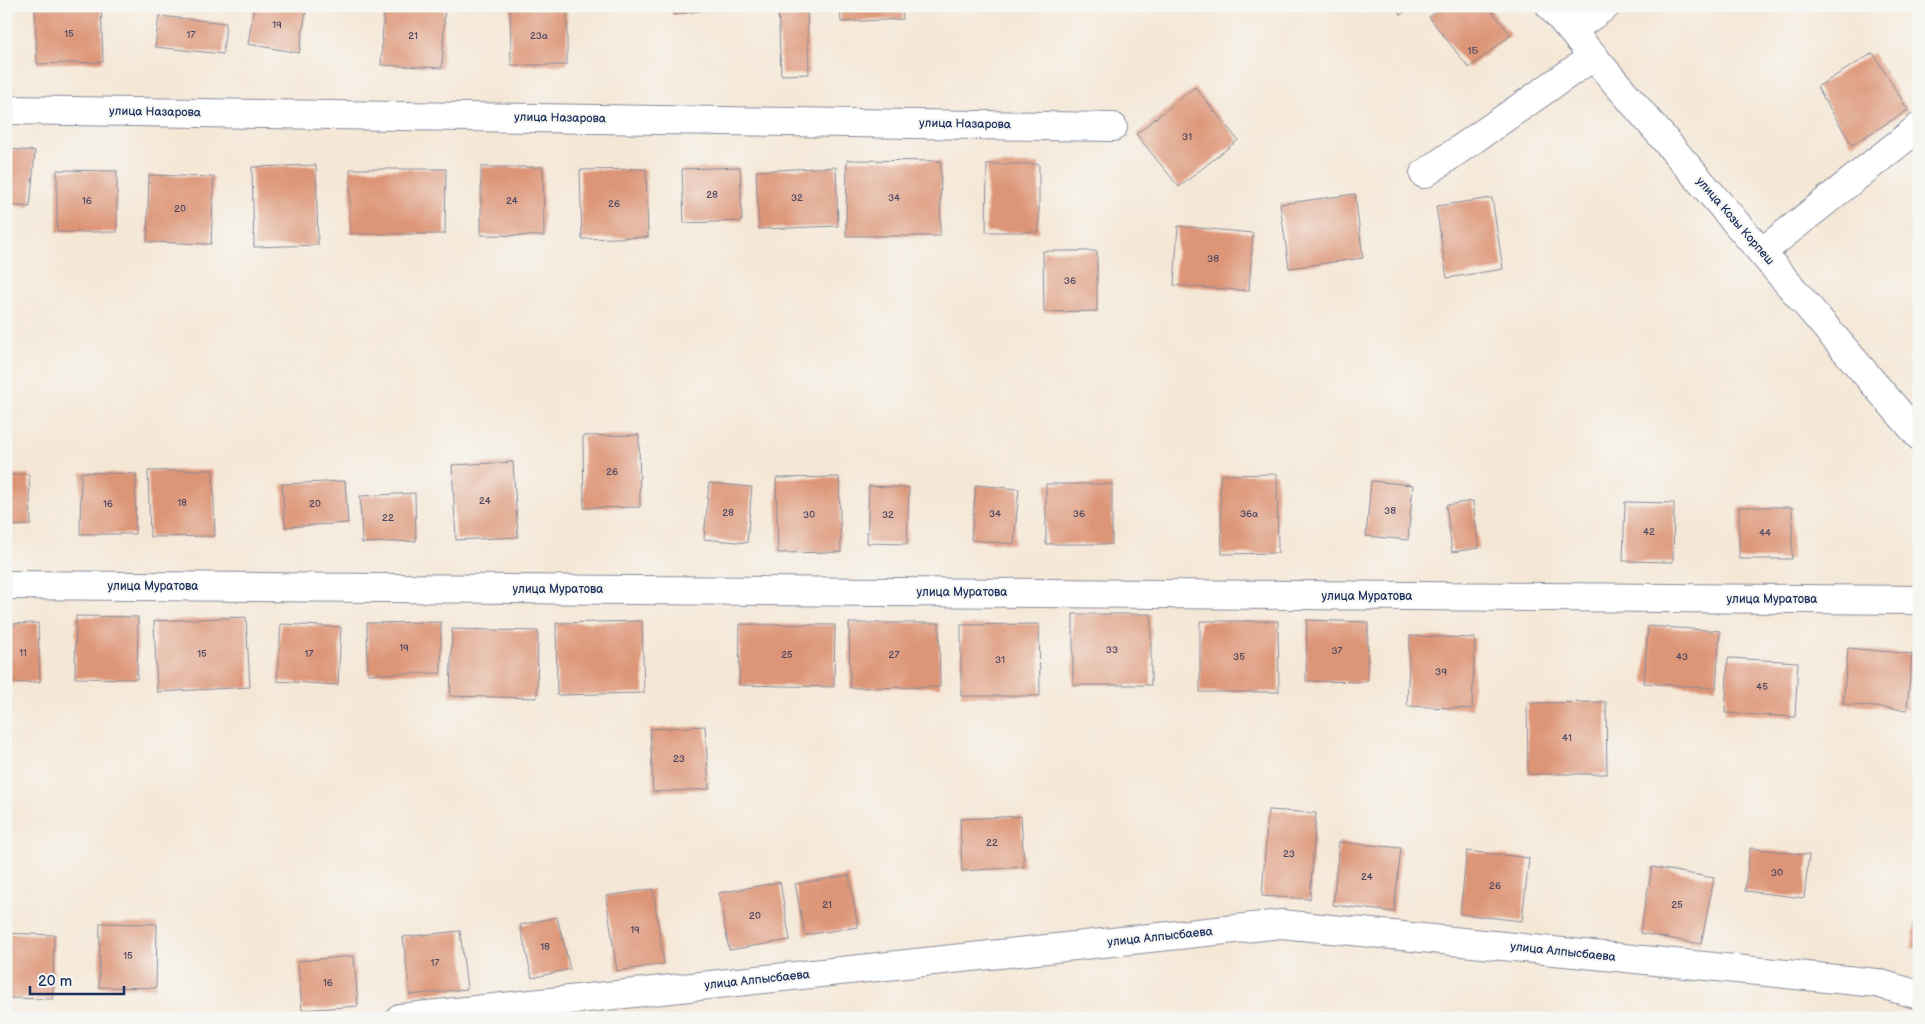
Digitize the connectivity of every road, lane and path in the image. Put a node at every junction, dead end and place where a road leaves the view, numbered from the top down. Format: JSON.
{"nodes":[{"id":1,"x":1550,"y":6,"type":"edge"},
{"id":2,"x":1606,"y":6,"type":"edge"},
{"id":3,"x":1572,"y":30,"type":"junction"},
{"id":4,"x":1594,"y":56,"type":"junction"},
{"id":5,"x":6,"y":110,"type":"edge"},
{"id":6,"x":1113,"y":126,"type":"dead end"},
{"id":7,"x":1919,"y":127,"type":"edge"},
{"id":8,"x":1424,"y":174,"type":"dead end"},
{"id":9,"x":1762,"y":252,"type":"junction"},
{"id":10,"x":1919,"y":436,"type":"edge"},
{"id":11,"x":6,"y":585,"type":"edge"},
{"id":12,"x":1919,"y":600,"type":"edge"},
{"id":13,"x":1919,"y":995,"type":"edge"},
{"id":14,"x":400,"y":1018,"type":"edge"}],
"edges":[{"from":1,"to":3,"type":"street","name":"улица Козы Корпеш"},
{"from":2,"to":3,"type":"street"},
{"from":3,"to":4,"type":"street","name":"улица Козы Корпеш"},
{"from":4,"to":8,"type":"street"},
{"from":4,"to":9,"type":"street","name":"улица Козы Корпеш"},
{"from":5,"to":6,"type":"street","name":"улица Назарова"},
{"from":7,"to":9,"type":"street"},
{"from":9,"to":10,"type":"street","name":"улица Козы Корпеш"},
{"from":11,"to":12,"type":"street","name":"улица Муратова"},
{"from":13,"to":14,"type":"street","name":"улица Алпысбаева"}]}
